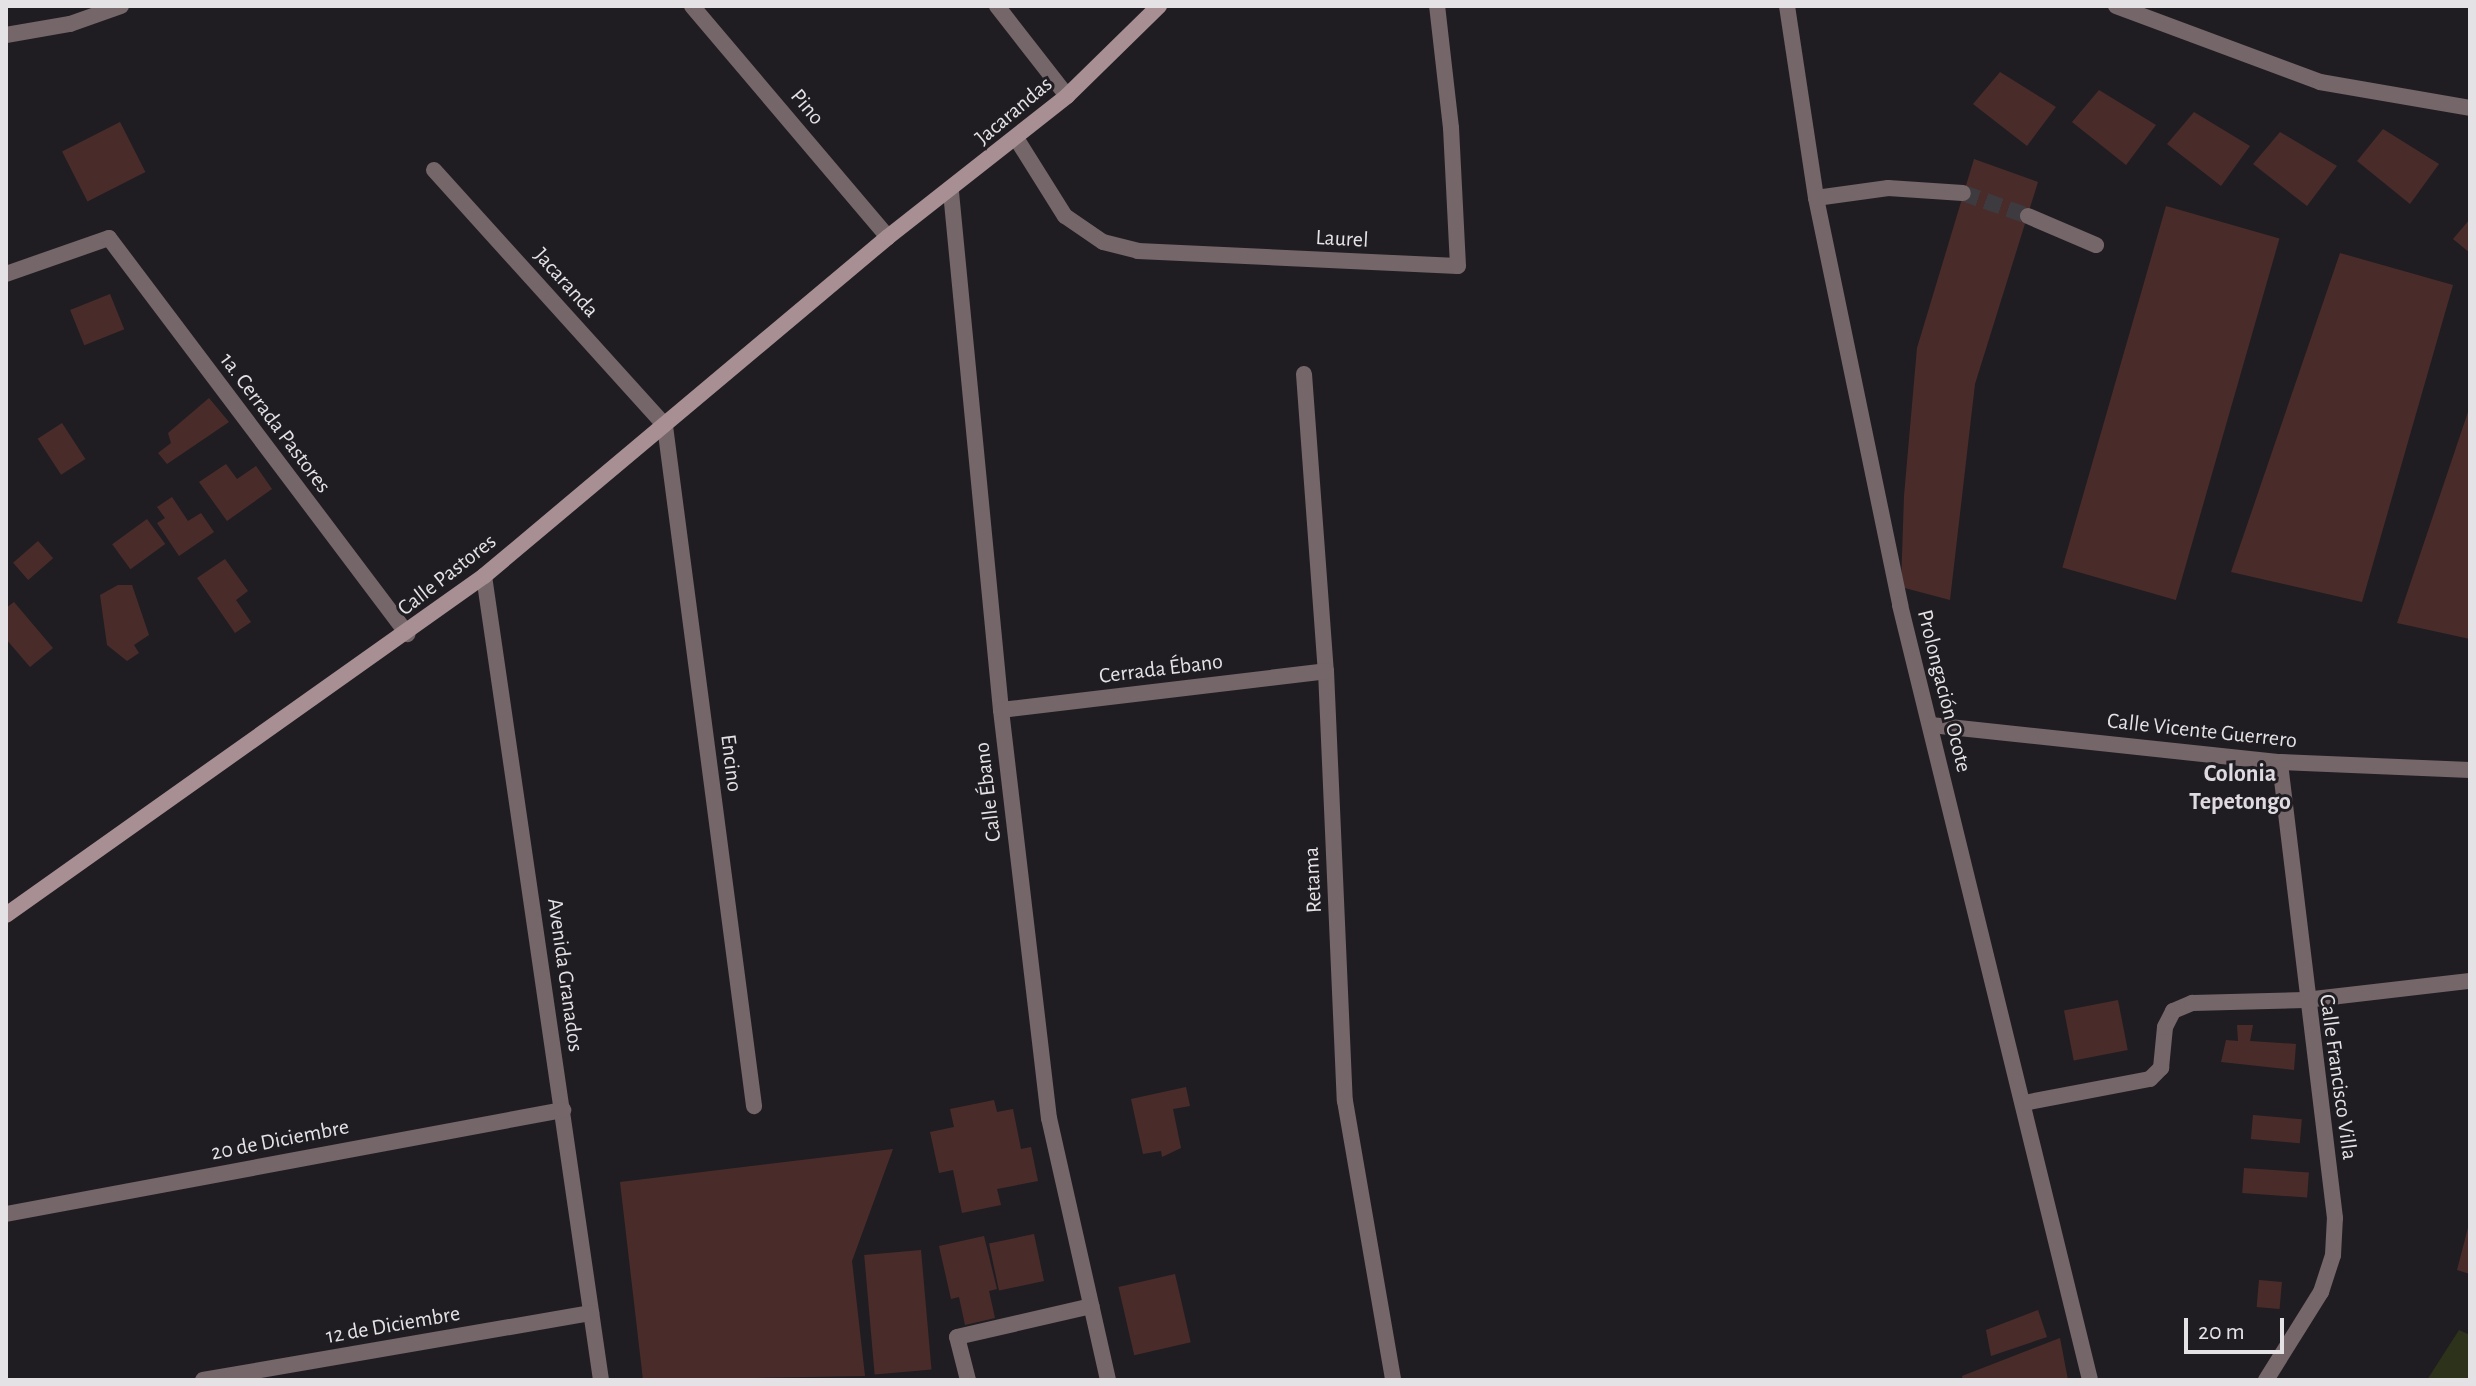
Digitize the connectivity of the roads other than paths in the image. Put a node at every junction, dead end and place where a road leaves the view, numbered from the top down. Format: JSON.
{"nodes":[{"id":1,"x":121,"y":6,"type":"edge"},
{"id":2,"x":692,"y":6,"type":"edge"},
{"id":3,"x":997,"y":6,"type":"edge"},
{"id":4,"x":1159,"y":6,"type":"edge"},
{"id":5,"x":1437,"y":6,"type":"edge"},
{"id":6,"x":1787,"y":6,"type":"edge"},
{"id":7,"x":2116,"y":6,"type":"edge"},
{"id":8,"x":6,"y":35,"type":"edge"},
{"id":9,"x":1067,"y":96,"type":"junction"},
{"id":10,"x":2470,"y":108,"type":"edge"},
{"id":11,"x":1016,"y":138,"type":"junction"},
{"id":12,"x":434,"y":170,"type":"dead end"},
{"id":13,"x":951,"y":192,"type":"junction"},
{"id":14,"x":1963,"y":193,"type":"tunnel mouth"},
{"id":15,"x":1816,"y":198,"type":"junction"},
{"id":16,"x":2028,"y":216,"type":"tunnel mouth"},
{"id":17,"x":888,"y":237,"type":"junction"},
{"id":18,"x":2096,"y":245,"type":"dead end"},
{"id":19,"x":6,"y":274,"type":"edge"},
{"id":20,"x":1304,"y":374,"type":"dead end"},
{"id":21,"x":665,"y":426,"type":"junction"},
{"id":22,"x":484,"y":576,"type":"junction"},
{"id":23,"x":407,"y":634,"type":"junction"},
{"id":24,"x":1326,"y":671,"type":"junction"},
{"id":25,"x":1001,"y":710,"type":"junction"},
{"id":26,"x":1931,"y":725,"type":"junction"},
{"id":27,"x":2280,"y":762,"type":"junction"},
{"id":28,"x":2470,"y":770,"type":"edge"},
{"id":29,"x":6,"y":915,"type":"edge"},
{"id":30,"x":2470,"y":981,"type":"edge"},
{"id":31,"x":2305,"y":1000,"type":"junction"},
{"id":32,"x":2024,"y":1103,"type":"junction"},
{"id":33,"x":754,"y":1106,"type":"dead end"},
{"id":34,"x":563,"y":1110,"type":"junction"},
{"id":35,"x":6,"y":1214,"type":"edge"},
{"id":36,"x":1091,"y":1306,"type":"junction"},
{"id":37,"x":591,"y":1313,"type":"junction"},
{"id":38,"x":203,"y":1380,"type":"edge"},
{"id":39,"x":601,"y":1380,"type":"edge"},
{"id":40,"x":968,"y":1380,"type":"edge"},
{"id":41,"x":1108,"y":1380,"type":"edge"},
{"id":42,"x":1393,"y":1380,"type":"edge"},
{"id":43,"x":2090,"y":1380,"type":"edge"},
{"id":44,"x":2266,"y":1380,"type":"edge"}],
"edges":[{"from":1,"to":8,"type":"street"},
{"from":2,"to":17,"type":"street","name":"Pino"},
{"from":3,"to":9,"type":"street"},
{"from":4,"to":9,"type":"street","name":"Jacarandas"},
{"from":5,"to":11,"type":"street","name":"Laurel"},
{"from":6,"to":15,"type":"street","name":"Prolongación Ocote"},
{"from":7,"to":10,"type":"street"},
{"from":9,"to":11,"type":"street","name":"Jacarandas"},
{"from":11,"to":13,"type":"street","name":"Jacarandas"},
{"from":12,"to":21,"type":"street","name":"Jacaranda"},
{"from":13,"to":17,"type":"street","name":"Jacarandas"},
{"from":13,"to":25,"type":"street","name":"Calle Ébano"},
{"from":14,"to":15,"type":"street"},
{"from":15,"to":26,"type":"street","name":"Prolongación Ocote"},
{"from":16,"to":18,"type":"street"},
{"from":17,"to":21,"type":"street","name":"Calle Pastores"},
{"from":19,"to":23,"type":"street","name":"1a. Cerrada Pastores"},
{"from":20,"to":24,"type":"street","name":"Retama"},
{"from":21,"to":22,"type":"street","name":"Calle Pastores"},
{"from":21,"to":33,"type":"street","name":"Encino"},
{"from":22,"to":23,"type":"street","name":"Calle Pastores"},
{"from":22,"to":34,"type":"street","name":"Avenida Granados"},
{"from":23,"to":29,"type":"street","name":"Calle Pastores"},
{"from":24,"to":25,"type":"street","name":"Cerrada Ébano"},
{"from":24,"to":42,"type":"street","name":"Retama"},
{"from":25,"to":36,"type":"street","name":"Calle Ébano"},
{"from":26,"to":27,"type":"street","name":"Calle Vicente Guerrero"},
{"from":26,"to":32,"type":"street","name":"Prolongación Ocote"},
{"from":27,"to":28,"type":"street","name":"Calle Vicente Guerrero"},
{"from":27,"to":31,"type":"street","name":"Calle Francisco Villa"},
{"from":30,"to":31,"type":"street"},
{"from":31,"to":32,"type":"street"},
{"from":31,"to":44,"type":"street","name":"Calle Francisco Villa"},
{"from":32,"to":43,"type":"street","name":"Prolongación Ocote"},
{"from":34,"to":35,"type":"street","name":"20 de Diciembre"},
{"from":34,"to":37,"type":"street","name":"Avenida Granados"},
{"from":36,"to":40,"type":"street"},
{"from":36,"to":41,"type":"street","name":"Calle Ébano"},
{"from":37,"to":38,"type":"street","name":"12 de Diciembre"},
{"from":37,"to":39,"type":"street","name":"Avenida Granados"}]}
